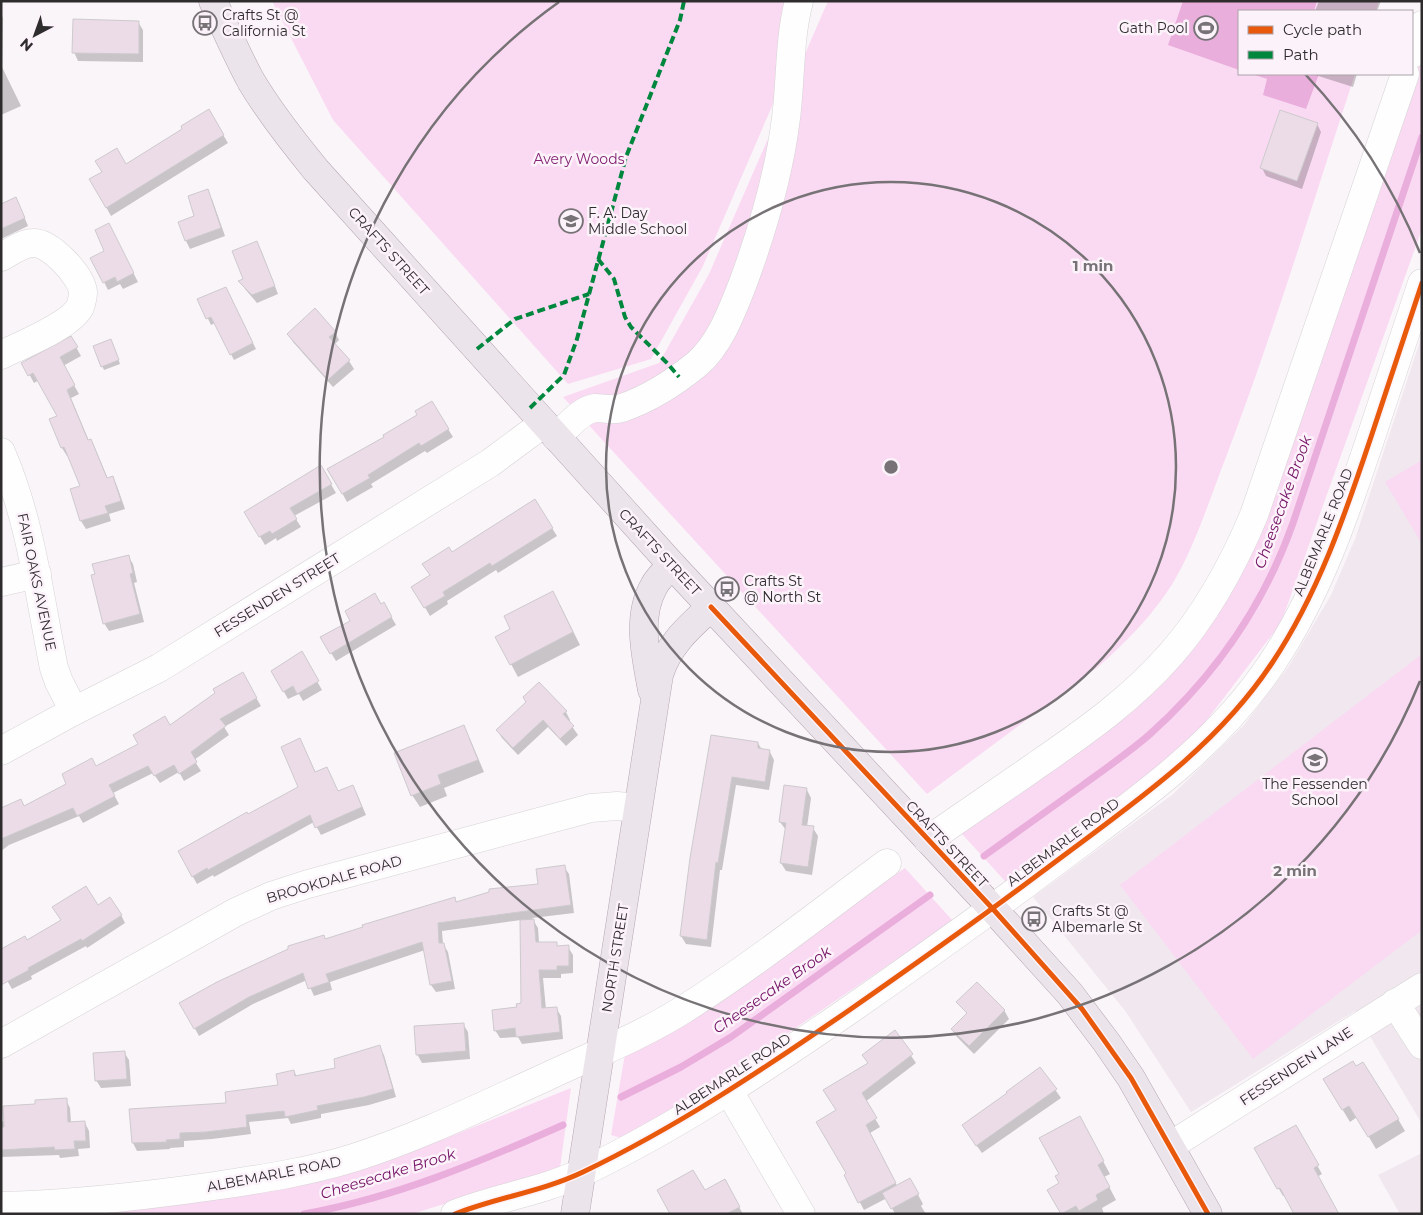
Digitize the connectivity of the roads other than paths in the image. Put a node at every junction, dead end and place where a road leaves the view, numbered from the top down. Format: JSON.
{"nodes":[{"id":1,"x":214,"y":1,"type":"edge"},
{"id":2,"x":799,"y":1,"type":"edge"},
{"id":3,"x":1422,"y":25,"type":"edge"},
{"id":4,"x":1413,"y":51,"type":"edge"},
{"id":5,"x":1405,"y":75,"type":"edge"},
{"id":6,"x":1,"y":257,"type":"edge"},
{"id":7,"x":1422,"y":283,"type":"edge"},
{"id":8,"x":1,"y":355,"type":"edge"},
{"id":9,"x":550,"y":430,"type":"junction"},
{"id":10,"x":1,"y":452,"type":"edge"},
{"id":11,"x":672,"y":565,"type":"junction"},
{"id":12,"x":37,"y":574,"type":"junction"},
{"id":13,"x":1,"y":582,"type":"edge"},
{"id":14,"x":711,"y":607,"type":"junction"},
{"id":15,"x":654,"y":702,"type":"junction"},
{"id":16,"x":74,"y":710,"type":"junction"},
{"id":17,"x":1,"y":752,"type":"edge"},
{"id":18,"x":638,"y":808,"type":"junction"},
{"id":19,"x":928,"y":840,"type":"junction"},
{"id":20,"x":887,"y":863,"type":"dead end"},
{"id":21,"x":993,"y":909,"type":"junction"},
{"id":22,"x":1422,"y":987,"type":"edge"},
{"id":23,"x":1395,"y":1003,"type":"junction"},
{"id":24,"x":1,"y":1044,"type":"edge"},
{"id":25,"x":1422,"y":1045,"type":"edge"},
{"id":26,"x":601,"y":1051,"type":"junction"},
{"id":27,"x":729,"y":1091,"type":"junction"},
{"id":28,"x":1170,"y":1146,"type":"junction"},
{"id":29,"x":581,"y":1173,"type":"junction"},
{"id":30,"x":1,"y":1206,"type":"edge"},
{"id":31,"x":455,"y":1214,"type":"edge"},
{"id":32,"x":575,"y":1214,"type":"edge"},
{"id":33,"x":801,"y":1214,"type":"edge"},
{"id":34,"x":1208,"y":1214,"type":"edge"}],
"edges":[{"from":1,"to":9,"type":"main road","name":"CRAFTS STREET"},
{"from":2,"to":9,"type":"street","name":"FESSENDEN STREET"},
{"from":3,"to":4,"type":"street"},
{"from":5,"to":19,"type":"street"},
{"from":6,"to":8,"type":"street"},
{"from":7,"to":21,"type":"street","name":"ALBEMARLE ROAD"},
{"from":9,"to":11,"type":"main road","name":"CRAFTS STREET"},
{"from":9,"to":16,"type":"street","name":"FESSENDEN STREET"},
{"from":10,"to":12,"type":"street","name":"FAIR OAKS AVENUE"},
{"from":11,"to":14,"type":"main road","name":"CRAFTS STREET"},
{"from":11,"to":15,"type":"main road","name":"NORTH STREET"},
{"from":12,"to":13,"type":"street"},
{"from":12,"to":16,"type":"street","name":"FAIR OAKS AVENUE"},
{"from":14,"to":15,"type":"main road","name":"NORTH STREET"},
{"from":14,"to":19,"type":"main road","name":"CRAFTS STREET"},
{"from":15,"to":18,"type":"main road","name":"NORTH STREET"},
{"from":16,"to":17,"type":"street","name":"FESSENDEN STREET"},
{"from":18,"to":24,"type":"street","name":"BROOKDALE ROAD"},
{"from":18,"to":26,"type":"main road","name":"NORTH STREET"},
{"from":19,"to":21,"type":"main road","name":"CRAFTS STREET"},
{"from":20,"to":26,"type":"street","name":"ALBEMARLE ROAD"},
{"from":21,"to":27,"type":"street","name":"ALBEMARLE ROAD"},
{"from":21,"to":28,"type":"main road","name":"CRAFTS STREET"},
{"from":22,"to":23,"type":"street","name":"FESSENDEN LANE"},
{"from":23,"to":25,"type":"street"},
{"from":23,"to":28,"type":"street","name":"FESSENDEN LANE"},
{"from":26,"to":29,"type":"main road","name":"NORTH STREET"},
{"from":26,"to":30,"type":"street","name":"ALBEMARLE ROAD"},
{"from":27,"to":29,"type":"street","name":"ALBEMARLE ROAD"},
{"from":27,"to":33,"type":"street"},
{"from":28,"to":34,"type":"main road","name":"CRAFTS STREET"},
{"from":29,"to":31,"type":"street","name":"ALBEMARLE ROAD"},
{"from":29,"to":32,"type":"main road","name":"NORTH STREET"}]}
